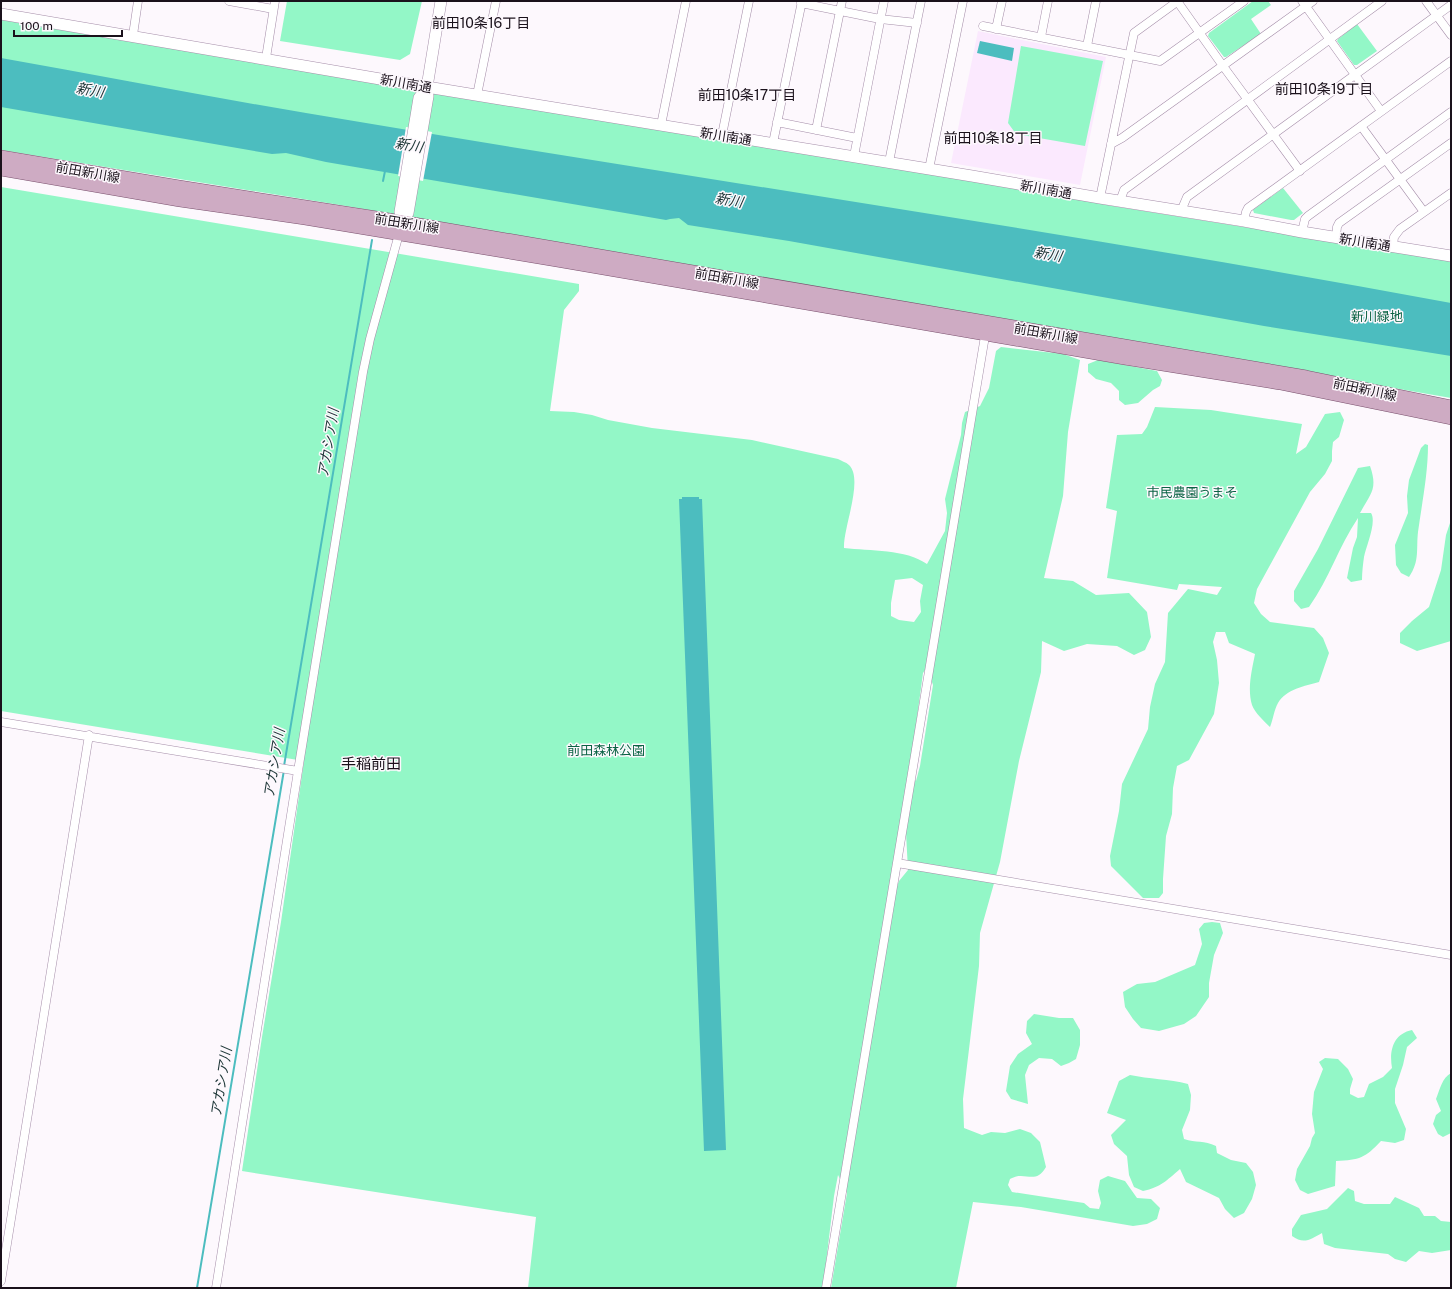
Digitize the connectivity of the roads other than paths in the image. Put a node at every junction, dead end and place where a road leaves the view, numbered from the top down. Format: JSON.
{"nodes":[{"id":1,"x":138,"y":1,"type":"edge"},
{"id":2,"x":229,"y":1,"type":"edge"},
{"id":3,"x":440,"y":1,"type":"edge"},
{"id":4,"x":496,"y":1,"type":"edge"},
{"id":5,"x":686,"y":1,"type":"edge"},
{"id":6,"x":749,"y":1,"type":"edge"},
{"id":7,"x":842,"y":1,"type":"edge"},
{"id":8,"x":884,"y":1,"type":"edge"},
{"id":9,"x":921,"y":1,"type":"edge"},
{"id":10,"x":963,"y":1,"type":"edge"},
{"id":11,"x":1002,"y":1,"type":"edge"},
{"id":12,"x":1048,"y":1,"type":"edge"},
{"id":13,"x":1096,"y":1,"type":"edge"},
{"id":14,"x":1177,"y":1,"type":"edge"},
{"id":15,"x":1244,"y":1,"type":"edge"},
{"id":16,"x":1313,"y":1,"type":"edge"},
{"id":17,"x":1382,"y":1,"type":"edge"},
{"id":18,"x":1426,"y":1,"type":"edge"},
{"id":19,"x":802,"y":2,"type":"edge"},
{"id":20,"x":1304,"y":4,"type":"edge"},
{"id":21,"x":274,"y":5,"type":"edge"},
{"id":22,"x":1451,"y":5,"type":"edge"},
{"id":23,"x":840,"y":11,"type":"junction"},
{"id":24,"x":1,"y":14,"type":"edge"},
{"id":25,"x":1437,"y":15,"type":"junction"},
{"id":26,"x":880,"y":19,"type":"junction"},
{"id":27,"x":917,"y":23,"type":"junction"},
{"id":28,"x":983,"y":26,"type":"dead end"},
{"id":29,"x":996,"y":29,"type":"junction"},
{"id":30,"x":1200,"y":33,"type":"junction"},
{"id":31,"x":133,"y":35,"type":"junction"},
{"id":32,"x":1451,"y":35,"type":"edge"},
{"id":33,"x":1041,"y":37,"type":"junction"},
{"id":34,"x":1329,"y":40,"type":"junction"},
{"id":35,"x":1087,"y":46,"type":"junction"},
{"id":36,"x":1129,"y":55,"type":"junction"},
{"id":37,"x":266,"y":58,"type":"junction"},
{"id":38,"x":1451,"y":61,"type":"edge"},
{"id":39,"x":1223,"y":66,"type":"junction"},
{"id":40,"x":1355,"y":75,"type":"junction"},
{"id":41,"x":427,"y":87,"type":"junction"},
{"id":42,"x":477,"y":95,"type":"junction"},
{"id":43,"x":1248,"y":99,"type":"junction"},
{"id":44,"x":1381,"y":111,"type":"junction"},
{"id":45,"x":1451,"y":112,"type":"edge"},
{"id":46,"x":777,"y":122,"type":"junction"},
{"id":47,"x":661,"y":125,"type":"junction"},
{"id":48,"x":1361,"y":126,"type":"junction"},
{"id":49,"x":816,"y":130,"type":"junction"},
{"id":50,"x":722,"y":135,"type":"junction"},
{"id":51,"x":1273,"y":135,"type":"junction"},
{"id":52,"x":858,"y":138,"type":"junction"},
{"id":53,"x":773,"y":143,"type":"junction"},
{"id":54,"x":1451,"y":143,"type":"edge"},
{"id":55,"x":1111,"y":144,"type":"junction"},
{"id":56,"x":854,"y":156,"type":"junction"},
{"id":57,"x":1,"y":157,"type":"edge"},
{"id":58,"x":1386,"y":160,"type":"junction"},
{"id":59,"x":889,"y":162,"type":"junction"},
{"id":60,"x":1,"y":169,"type":"edge"},
{"id":61,"x":929,"y":169,"type":"junction"},
{"id":62,"x":1300,"y":171,"type":"junction"},
{"id":63,"x":1400,"y":179,"type":"junction"},
{"id":64,"x":1451,"y":193,"type":"edge"},
{"id":65,"x":1100,"y":198,"type":"junction"},
{"id":66,"x":1120,"y":201,"type":"junction"},
{"id":67,"x":1181,"y":211,"type":"junction"},
{"id":68,"x":1424,"y":212,"type":"junction"},
{"id":69,"x":403,"y":216,"type":"junction"},
{"id":70,"x":1244,"y":221,"type":"junction"},
{"id":71,"x":1302,"y":232,"type":"junction"},
{"id":72,"x":399,"y":234,"type":"junction"},
{"id":73,"x":1336,"y":237,"type":"junction"},
{"id":74,"x":1393,"y":246,"type":"junction"},
{"id":75,"x":1451,"y":256,"type":"edge"},
{"id":76,"x":986,"y":328,"type":"junction"},
{"id":77,"x":1451,"y":407,"type":"edge"},
{"id":78,"x":1451,"y":418,"type":"edge"},
{"id":79,"x":1,"y":722,"type":"edge"},
{"id":80,"x":88,"y":735,"type":"junction"},
{"id":81,"x":296,"y":770,"type":"junction"},
{"id":82,"x":897,"y":863,"type":"junction"},
{"id":83,"x":1451,"y":955,"type":"edge"},
{"id":84,"x":1,"y":1281,"type":"edge"},
{"id":85,"x":216,"y":1288,"type":"edge"},
{"id":86,"x":826,"y":1288,"type":"edge"}],
"edges":[{"from":1,"to":31,"type":"street"},
{"from":2,"to":21,"type":"street"},
{"from":3,"to":41,"type":"street"},
{"from":4,"to":42,"type":"street"},
{"from":5,"to":47,"type":"street"},
{"from":6,"to":50,"type":"street"},
{"from":7,"to":23,"type":"street"},
{"from":8,"to":26,"type":"street"},
{"from":9,"to":27,"type":"street"},
{"from":10,"to":61,"type":"street"},
{"from":11,"to":29,"type":"street"},
{"from":12,"to":33,"type":"street"},
{"from":13,"to":35,"type":"street"},
{"from":14,"to":30,"type":"street"},
{"from":14,"to":36,"type":"street"},
{"from":15,"to":30,"type":"street"},
{"from":16,"to":20,"type":"street"},
{"from":17,"to":34,"type":"street"},
{"from":18,"to":25,"type":"street"},
{"from":19,"to":23,"type":"street"},
{"from":19,"to":46,"type":"street"},
{"from":20,"to":34,"type":"street"},
{"from":20,"to":39,"type":"street"},
{"from":21,"to":37,"type":"street"},
{"from":22,"to":25,"type":"street"},
{"from":23,"to":26,"type":"street"},
{"from":23,"to":49,"type":"street"},
{"from":24,"to":31,"type":"street","name":"新川南通"},
{"from":25,"to":32,"type":"street"},
{"from":25,"to":40,"type":"street"},
{"from":26,"to":27,"type":"street"},
{"from":26,"to":52,"type":"street"},
{"from":27,"to":59,"type":"street"},
{"from":28,"to":29,"type":"street"},
{"from":29,"to":33,"type":"street"},
{"from":30,"to":36,"type":"street"},
{"from":30,"to":39,"type":"street"},
{"from":31,"to":37,"type":"street","name":"新川南通"},
{"from":33,"to":35,"type":"street"},
{"from":34,"to":40,"type":"street"},
{"from":34,"to":43,"type":"street"},
{"from":35,"to":36,"type":"street"},
{"from":36,"to":55,"type":"street"},
{"from":37,"to":41,"type":"street","name":"新川南通"},
{"from":38,"to":44,"type":"street"},
{"from":39,"to":43,"type":"street"},
{"from":39,"to":55,"type":"street"},
{"from":40,"to":44,"type":"street"},
{"from":40,"to":51,"type":"street"},
{"from":41,"to":42,"type":"street","name":"新川南通"},
{"from":41,"to":69,"type":"street"},
{"from":42,"to":47,"type":"street","name":"新川南通"},
{"from":43,"to":51,"type":"street"},
{"from":43,"to":66,"type":"street"},
{"from":44,"to":48,"type":"street"},
{"from":45,"to":58,"type":"street"},
{"from":46,"to":49,"type":"street"},
{"from":46,"to":53,"type":"street"},
{"from":47,"to":50,"type":"street","name":"新川南通"},
{"from":48,"to":58,"type":"street"},
{"from":48,"to":62,"type":"street"},
{"from":49,"to":52,"type":"street"},
{"from":50,"to":53,"type":"street","name":"新川南通"},
{"from":51,"to":62,"type":"street"},
{"from":51,"to":67,"type":"street"},
{"from":52,"to":56,"type":"street"},
{"from":53,"to":56,"type":"street","name":"新川南通"},
{"from":54,"to":63,"type":"street"},
{"from":55,"to":65,"type":"street"},
{"from":56,"to":59,"type":"street","name":"新川南通"},
{"from":57,"to":69,"type":"main road","name":"前田新川線"},
{"from":58,"to":63,"type":"street"},
{"from":58,"to":71,"type":"street"},
{"from":59,"to":61,"type":"street","name":"新川南通"},
{"from":60,"to":72,"type":"main road","name":"前田新川線"},
{"from":61,"to":65,"type":"street","name":"新川南通"},
{"from":62,"to":70,"type":"street"},
{"from":63,"to":68,"type":"street"},
{"from":63,"to":73,"type":"street"},
{"from":64,"to":68,"type":"street"},
{"from":65,"to":66,"type":"street","name":"新川南通"},
{"from":66,"to":67,"type":"street","name":"新川南通"},
{"from":67,"to":70,"type":"street","name":"新川南通"},
{"from":68,"to":74,"type":"street"},
{"from":69,"to":72,"type":"street"},
{"from":69,"to":76,"type":"main road","name":"前田新川線"},
{"from":70,"to":71,"type":"street","name":"新川南通"},
{"from":71,"to":73,"type":"street","name":"新川南通"},
{"from":72,"to":76,"type":"main road","name":"前田新川線"},
{"from":72,"to":81,"type":"street"},
{"from":73,"to":74,"type":"street","name":"新川南通"},
{"from":74,"to":75,"type":"street","name":"新川南通"},
{"from":76,"to":77,"type":"main road","name":"前田新川線"},
{"from":76,"to":78,"type":"main road","name":"前田新川線"},
{"from":76,"to":82,"type":"street"},
{"from":79,"to":80,"type":"street"},
{"from":80,"to":81,"type":"street"},
{"from":80,"to":84,"type":"street"},
{"from":81,"to":85,"type":"street"},
{"from":82,"to":83,"type":"street"},
{"from":82,"to":86,"type":"street"}]}
